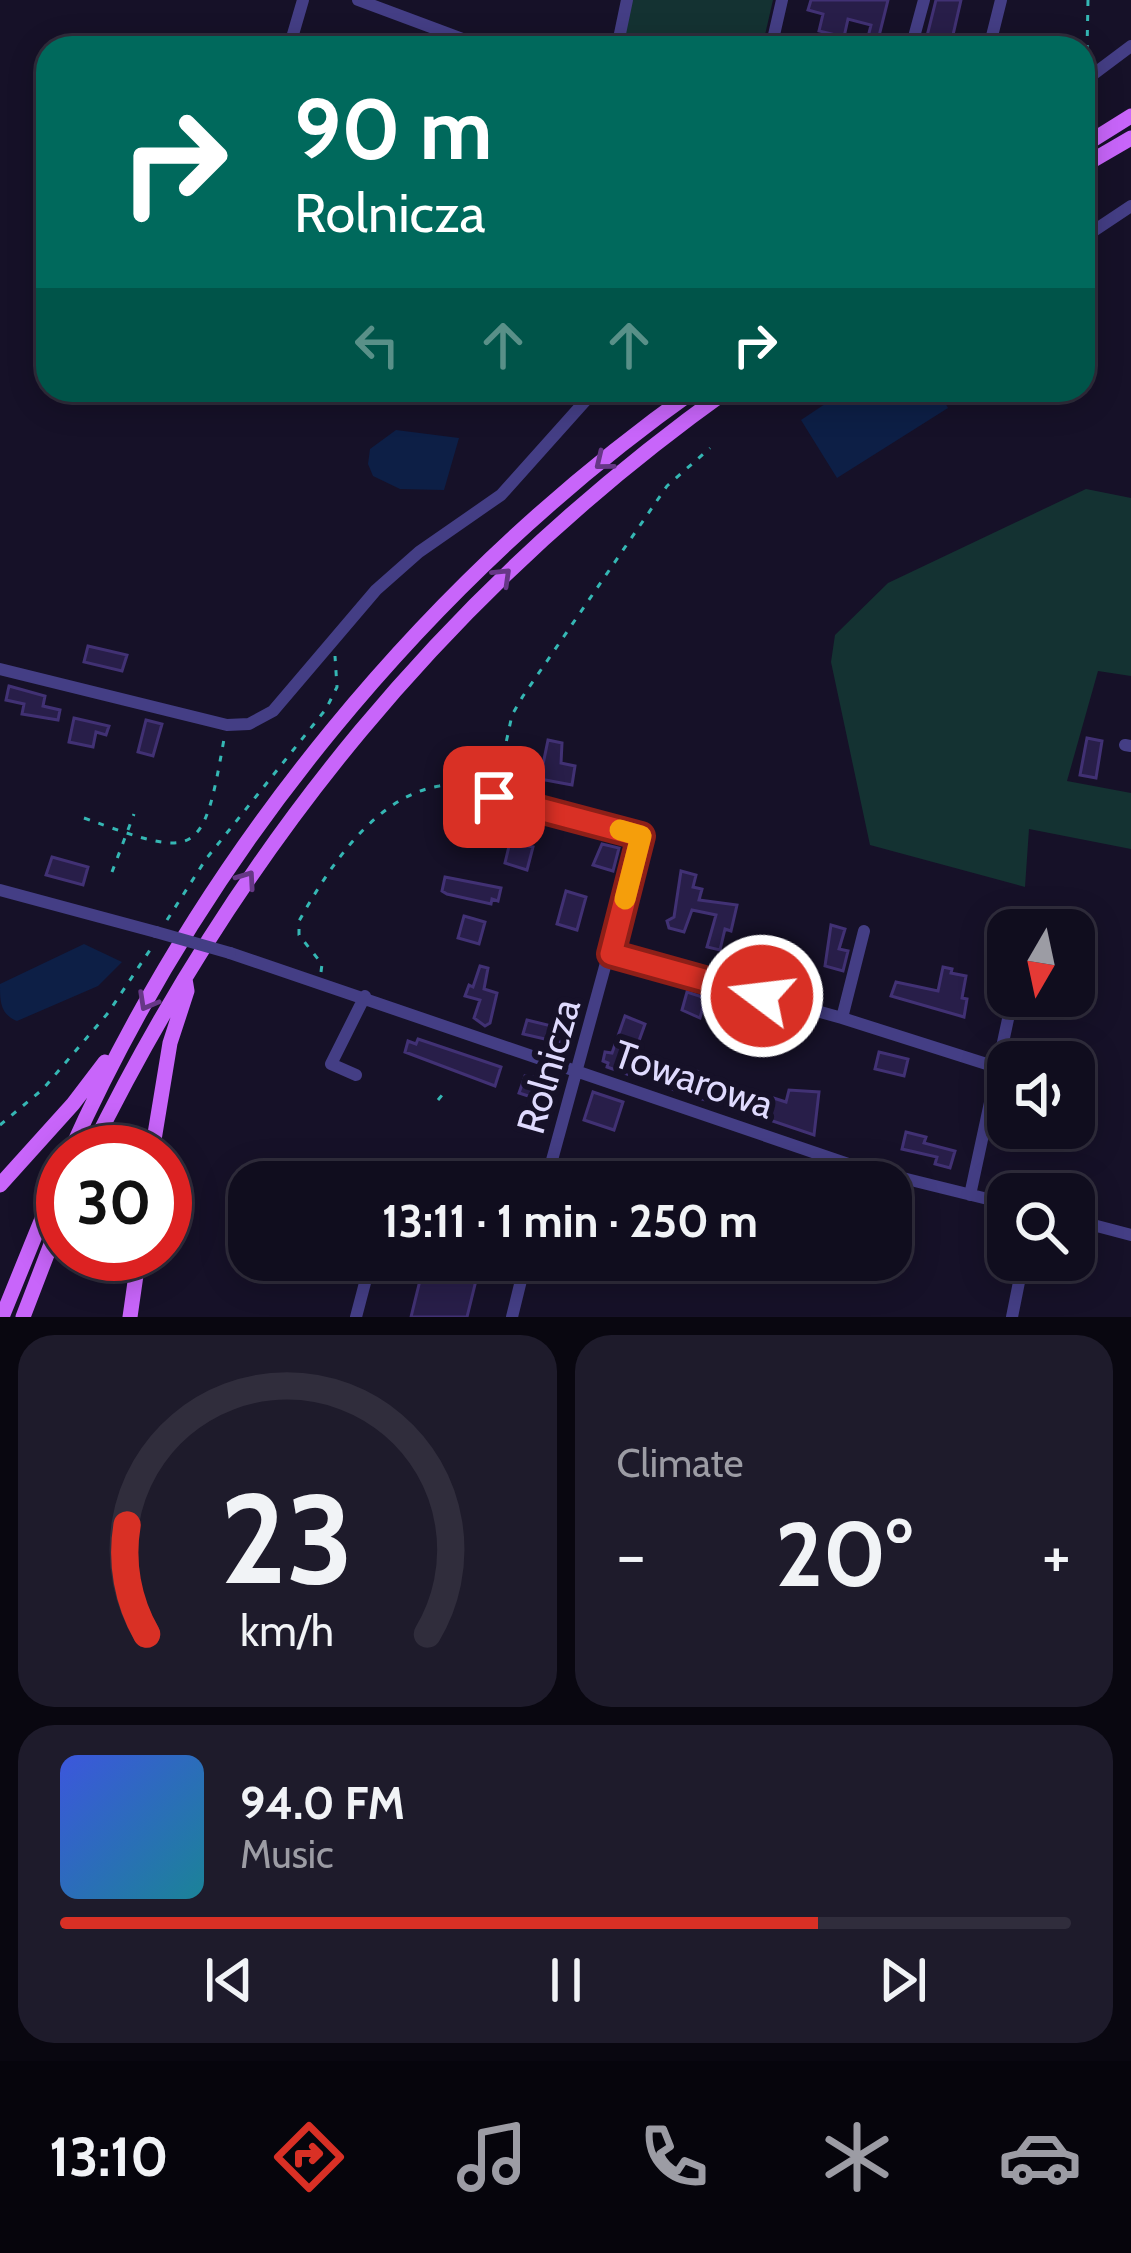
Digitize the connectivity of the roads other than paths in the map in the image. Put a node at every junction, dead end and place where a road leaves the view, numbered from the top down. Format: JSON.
{"nodes":[{"id":1,"x":303,"y":0,"type":"edge"},
{"id":2,"x":358,"y":0,"type":"edge"},
{"id":3,"x":628,"y":0,"type":"edge"},
{"id":4,"x":782,"y":0,"type":"edge"},
{"id":5,"x":924,"y":0,"type":"edge"},
{"id":6,"x":1000,"y":0,"type":"edge"},
{"id":7,"x":292,"y":36,"type":"edge"},
{"id":8,"x":455,"y":36,"type":"edge"},
{"id":9,"x":619,"y":36,"type":"edge"},
{"id":10,"x":774,"y":36,"type":"edge"},
{"id":11,"x":914,"y":36,"type":"edge"},
{"id":12,"x":992,"y":36,"type":"edge"},
{"id":13,"x":1131,"y":46,"type":"edge"},
{"id":14,"x":1095,"y":75,"type":"edge"},
{"id":15,"x":1131,"y":116,"type":"edge"},
{"id":16,"x":1095,"y":138,"type":"edge"},
{"id":17,"x":1131,"y":138,"type":"edge"},
{"id":18,"x":1095,"y":159,"type":"edge"},
{"id":19,"x":1131,"y":206,"type":"edge"},
{"id":20,"x":1095,"y":230,"type":"edge"},
{"id":21,"x":584,"y":402,"type":"edge"},
{"id":22,"x":680,"y":402,"type":"edge"},
{"id":23,"x":712,"y":402,"type":"edge"},
{"id":24,"x":0,"y":669,"type":"edge"},
{"id":25,"x":494,"y":797,"type":"road end"},
{"id":26,"x":0,"y":890,"type":"edge"},
{"id":27,"x":864,"y":932,"type":"dead end"},
{"id":28,"x":611,"y":954,"type":"junction"},
{"id":29,"x":185,"y":978,"type":"junction"},
{"id":30,"x":364,"y":996,"type":"junction"},
{"id":31,"x":842,"y":1018,"type":"junction"},
{"id":32,"x":121,"y":1049,"type":"junction"},
{"id":33,"x":987,"y":1064,"type":"edge"},
{"id":34,"x":579,"y":1070,"type":"junction"},
{"id":35,"x":356,"y":1075,"type":"dead end"},
{"id":36,"x":987,"y":1111,"type":"edge"},
{"id":37,"x":83,"y":1125,"type":"edge"},
{"id":38,"x":105,"y":1125,"type":"edge"},
{"id":39,"x":156,"y":1125,"type":"edge"},
{"id":40,"x":552,"y":1161,"type":"edge"},
{"id":41,"x":0,"y":1184,"type":"edge"},
{"id":42,"x":970,"y":1195,"type":"junction"},
{"id":43,"x":987,"y":1199,"type":"edge"},
{"id":44,"x":1095,"y":1226,"type":"edge"},
{"id":45,"x":36,"y":1233,"type":"edge"},
{"id":46,"x":1131,"y":1235,"type":"edge"},
{"id":47,"x":36,"y":1281,"type":"edge"},
{"id":48,"x":135,"y":1281,"type":"edge"},
{"id":49,"x":365,"y":1281,"type":"edge"},
{"id":50,"x":521,"y":1281,"type":"edge"},
{"id":51,"x":1019,"y":1281,"type":"edge"},
{"id":52,"x":1013,"y":1313,"type":"edge"},
{"id":53,"x":2,"y":1317,"type":"edge"},
{"id":54,"x":22,"y":1317,"type":"edge"},
{"id":55,"x":130,"y":1317,"type":"edge"},
{"id":56,"x":356,"y":1317,"type":"edge"},
{"id":57,"x":512,"y":1317,"type":"edge"}],
"edges":[{"from":1,"to":7,"type":"street"},
{"from":2,"to":8,"type":"street"},
{"from":3,"to":9,"type":"street"},
{"from":4,"to":10,"type":"street"},
{"from":5,"to":11,"type":"street"},
{"from":6,"to":12,"type":"street"},
{"from":13,"to":14,"type":"street"},
{"from":15,"to":16,"type":"main road"},
{"from":17,"to":18,"type":"main road"},
{"from":19,"to":20,"type":"street"},
{"from":21,"to":24,"type":"street"},
{"from":22,"to":32,"type":"main road","one_way":true},
{"from":29,"to":23,"type":"main road","one_way":true},
{"from":25,"to":28,"type":"street","name":"Rolnicza"},
{"from":26,"to":30,"type":"street","name":"Towarowa","bridge":true},
{"from":27,"to":31,"type":"street"},
{"from":28,"to":31,"type":"street"},
{"from":28,"to":34,"type":"street","name":"Rolnicza"},
{"from":29,"to":38,"type":"main road"},
{"from":29,"to":39,"type":"main road"},
{"from":30,"to":34,"type":"street","name":"Towarowa"},
{"from":30,"to":35,"type":"street"},
{"from":31,"to":33,"type":"street"},
{"from":32,"to":37,"type":"main road"},
{"from":32,"to":41,"type":"main road"},
{"from":34,"to":40,"type":"street","name":"Rolnicza"},
{"from":34,"to":42,"type":"street","name":"Towarowa"},
{"from":36,"to":42,"type":"street"},
{"from":42,"to":43,"type":"street","name":"Towarowa"},
{"from":44,"to":46,"type":"street"},
{"from":45,"to":53,"type":"main road"},
{"from":47,"to":54,"type":"main road"},
{"from":48,"to":55,"type":"main road"},
{"from":49,"to":56,"type":"street"},
{"from":50,"to":57,"type":"street"},
{"from":51,"to":52,"type":"street"}]}
